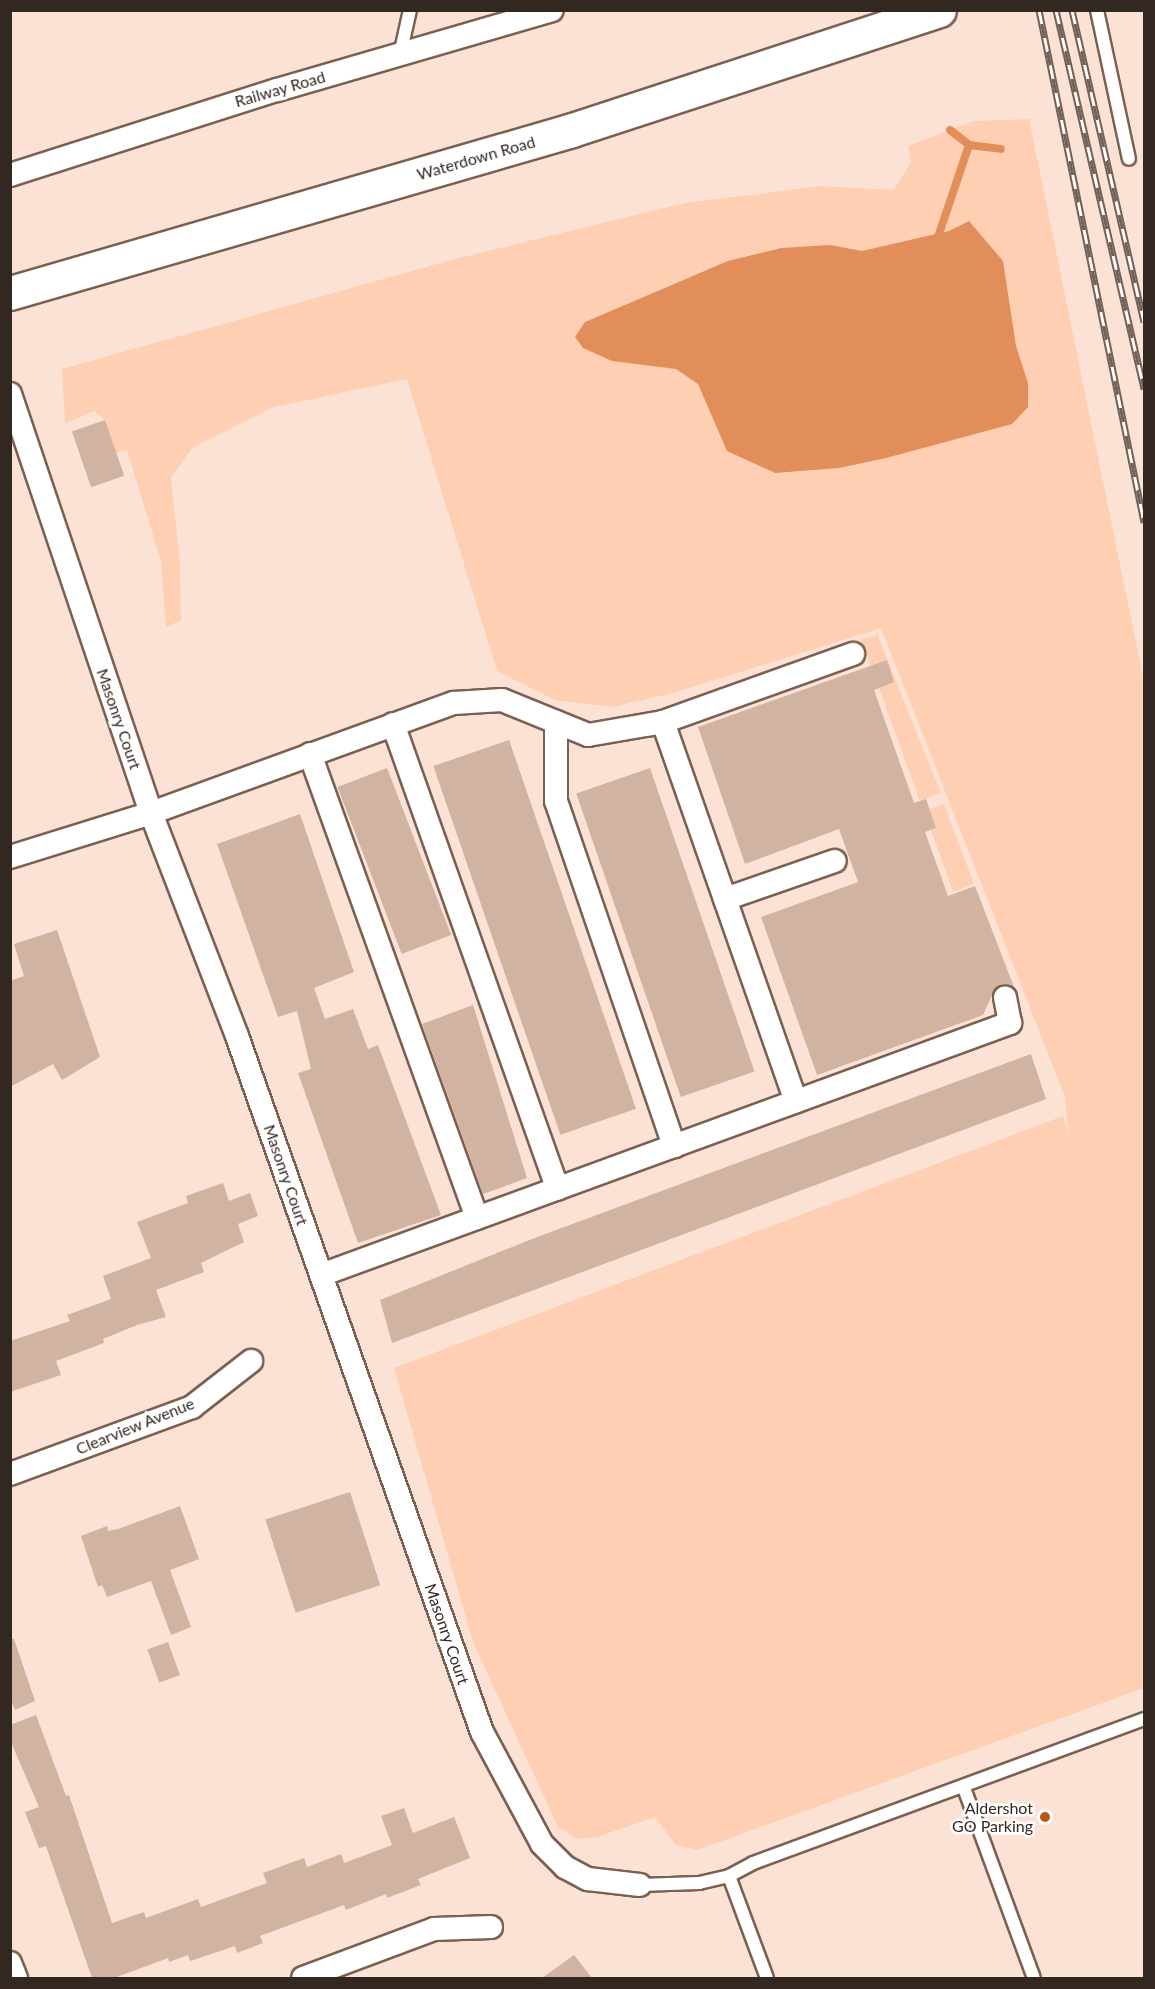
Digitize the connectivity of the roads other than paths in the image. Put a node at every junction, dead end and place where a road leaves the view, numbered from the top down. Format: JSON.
{"nodes":[{"id":1,"x":410,"y":10,"type":"edge"},
{"id":2,"x":552,"y":10,"type":"edge"},
{"id":3,"x":939,"y":10,"type":"edge"},
{"id":4,"x":1097,"y":10,"type":"edge"},
{"id":5,"x":400,"y":55,"type":"junction"},
{"id":6,"x":1129,"y":159,"type":"dead end"},
{"id":7,"x":10,"y":175,"type":"edge"},
{"id":8,"x":10,"y":293,"type":"edge"},
{"id":9,"x":10,"y":394,"type":"edge"},
{"id":10,"x":853,"y":654,"type":"dead end"},
{"id":11,"x":556,"y":722,"type":"junction"},
{"id":12,"x":663,"y":722,"type":"junction"},
{"id":13,"x":393,"y":724,"type":"junction"},
{"id":14,"x":310,"y":754,"type":"junction"},
{"id":15,"x":151,"y":813,"type":"junction"},
{"id":16,"x":10,"y":857,"type":"edge"},
{"id":17,"x":835,"y":861,"type":"dead end"},
{"id":18,"x":725,"y":899,"type":"junction"},
{"id":19,"x":1005,"y":997,"type":"dead end"},
{"id":20,"x":796,"y":1101,"type":"junction"},
{"id":21,"x":674,"y":1146,"type":"junction"},
{"id":22,"x":558,"y":1189,"type":"junction"},
{"id":23,"x":477,"y":1218,"type":"junction"},
{"id":24,"x":321,"y":1275,"type":"junction"},
{"id":25,"x":251,"y":1361,"type":"dead end"},
{"id":26,"x":10,"y":1474,"type":"edge"},
{"id":27,"x":1144,"y":1719,"type":"edge"},
{"id":28,"x":964,"y":1788,"type":"junction"},
{"id":29,"x":729,"y":1876,"type":"junction"},
{"id":30,"x":640,"y":1885,"type":"joint"},
{"id":31,"x":491,"y":1927,"type":"dead end"},
{"id":32,"x":10,"y":1963,"type":"edge"},
{"id":33,"x":16,"y":1978,"type":"edge"},
{"id":34,"x":303,"y":1978,"type":"edge"},
{"id":35,"x":767,"y":1978,"type":"edge"},
{"id":36,"x":1034,"y":1978,"type":"edge"}],
"edges":[{"from":1,"to":5,"type":"lane"},
{"from":2,"to":5,"type":"street","name":"Railway Road"},
{"from":3,"to":8,"type":"main road","name":"Waterdown Road"},
{"from":4,"to":6,"type":"lane"},
{"from":5,"to":7,"type":"street","name":"Railway Road"},
{"from":9,"to":15,"type":"street","name":"Masonry Court"},
{"from":10,"to":12,"type":"street"},
{"from":11,"to":12,"type":"street"},
{"from":11,"to":13,"type":"street"},
{"from":11,"to":21,"type":"street"},
{"from":12,"to":18,"type":"street"},
{"from":13,"to":14,"type":"street"},
{"from":13,"to":22,"type":"street"},
{"from":14,"to":15,"type":"street"},
{"from":14,"to":23,"type":"street"},
{"from":15,"to":16,"type":"street"},
{"from":15,"to":24,"type":"street","name":"Masonry Court"},
{"from":17,"to":18,"type":"street"},
{"from":18,"to":20,"type":"street"},
{"from":19,"to":20,"type":"street"},
{"from":20,"to":21,"type":"street"},
{"from":21,"to":22,"type":"street"},
{"from":22,"to":23,"type":"street"},
{"from":23,"to":24,"type":"street"},
{"from":24,"to":30,"type":"street","name":"Masonry Court"},
{"from":25,"to":26,"type":"street","name":"Clearview Avenue"},
{"from":27,"to":28,"type":"lane"},
{"from":28,"to":29,"type":"lane"},
{"from":28,"to":36,"type":"lane"},
{"from":29,"to":30,"type":"lane"},
{"from":29,"to":35,"type":"lane"},
{"from":31,"to":34,"type":"street"},
{"from":32,"to":33,"type":"street"}]}
